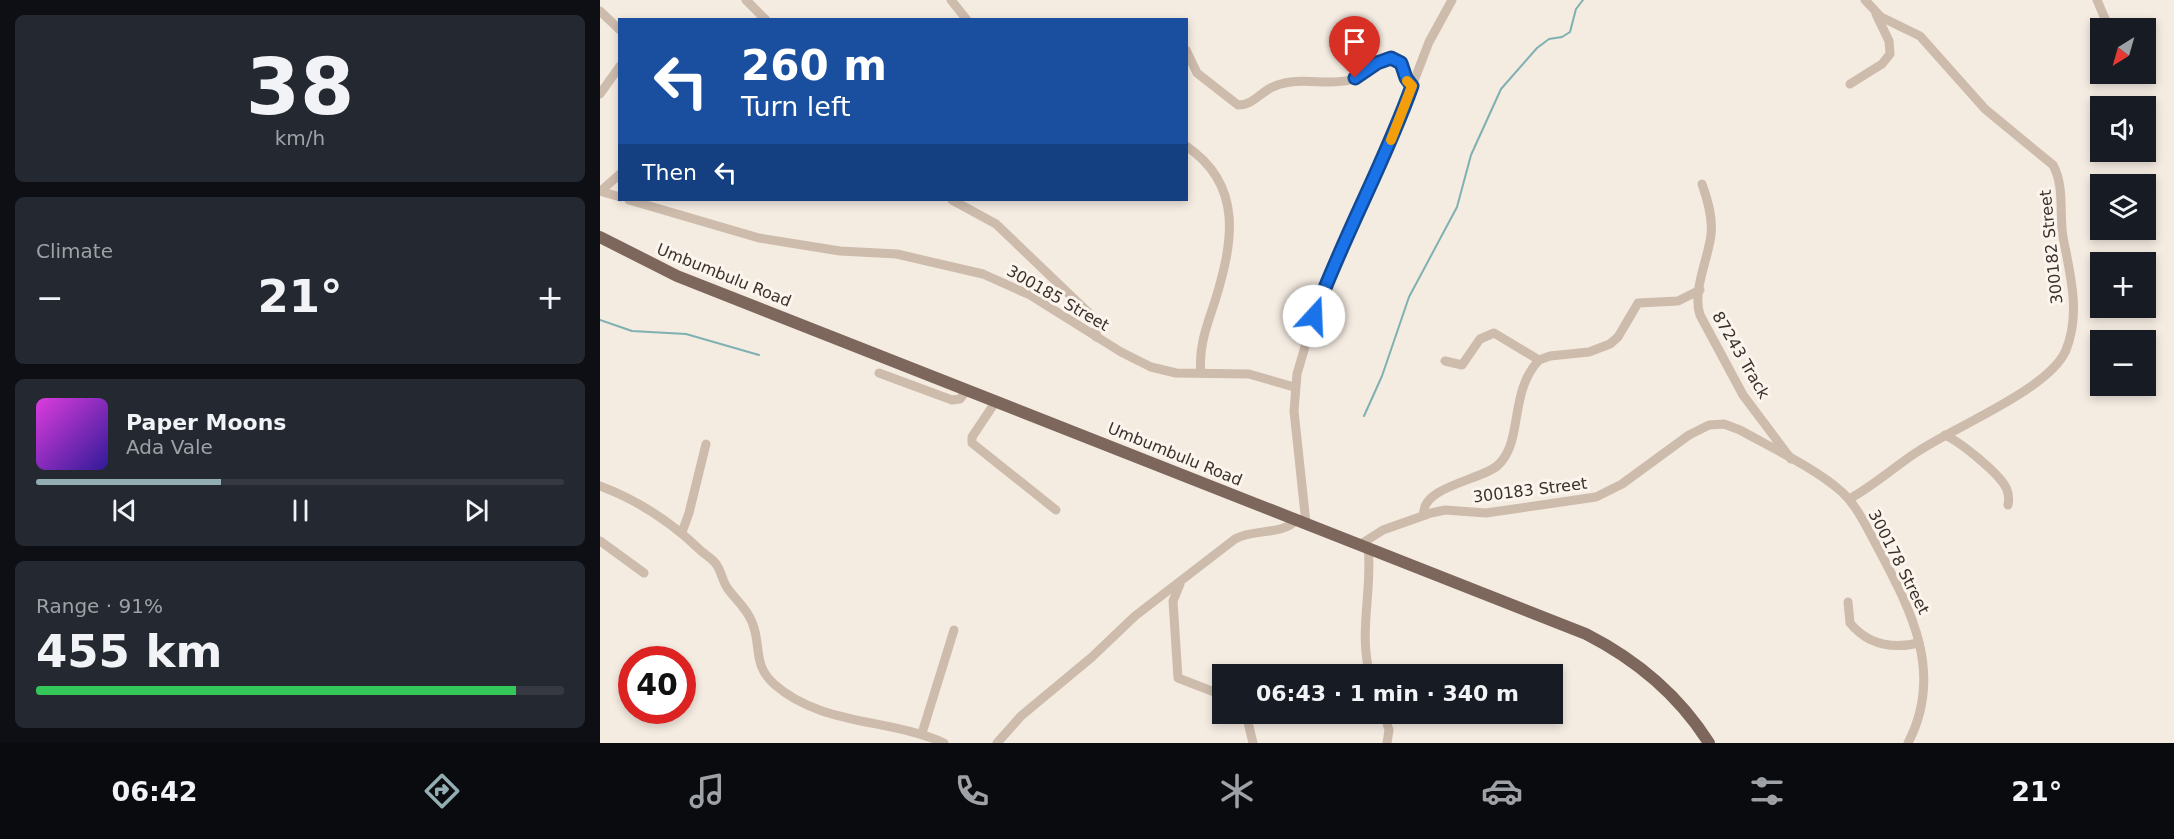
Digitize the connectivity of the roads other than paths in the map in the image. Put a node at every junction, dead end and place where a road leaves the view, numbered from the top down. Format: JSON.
{"nodes":[{"id":1,"x":746,"y":0,"type":"edge"},
{"id":2,"x":951,"y":0,"type":"edge"},
{"id":3,"x":1452,"y":0,"type":"edge"},
{"id":4,"x":1866,"y":0,"type":"edge"},
{"id":5,"x":2097,"y":0,"type":"edge"},
{"id":6,"x":600,"y":11,"type":"edge"},
{"id":7,"x":1876,"y":14,"type":"junction"},
{"id":8,"x":764,"y":18,"type":"edge"},
{"id":9,"x":966,"y":18,"type":"edge"},
{"id":10,"x":2105,"y":18,"type":"edge"},
{"id":11,"x":618,"y":28,"type":"edge"},
{"id":12,"x":1188,"y":54,"type":"edge"},
{"id":13,"x":618,"y":69,"type":"edge"},
{"id":14,"x":1850,"y":84,"type":"dead end"},
{"id":15,"x":1412,"y":86,"type":"junction"},
{"id":16,"x":600,"y":94,"type":"edge"},
{"id":17,"x":1188,"y":147,"type":"edge"},
{"id":18,"x":618,"y":176,"type":"edge"},
{"id":19,"x":1702,"y":184,"type":"dead end"},
{"id":20,"x":600,"y":191,"type":"edge"},
{"id":21,"x":618,"y":196,"type":"edge"},
{"id":22,"x":632,"y":201,"type":"edge"},
{"id":23,"x":954,"y":201,"type":"edge"},
{"id":24,"x":600,"y":237,"type":"edge"},
{"id":25,"x":1700,"y":290,"type":"junction"},
{"id":26,"x":1096,"y":337,"type":"junction"},
{"id":27,"x":1539,"y":360,"type":"junction"},
{"id":28,"x":1445,"y":361,"type":"dead end"},
{"id":29,"x":879,"y":373,"type":"dead end"},
{"id":30,"x":1201,"y":373,"type":"junction"},
{"id":31,"x":1294,"y":387,"type":"junction"},
{"id":32,"x":967,"y":390,"type":"junction"},
{"id":33,"x":996,"y":401,"type":"junction"},
{"id":34,"x":1945,"y":435,"type":"junction"},
{"id":35,"x":706,"y":444,"type":"dead end"},
{"id":36,"x":1792,"y":461,"type":"junction"},
{"id":37,"x":600,"y":486,"type":"edge"},
{"id":38,"x":1849,"y":499,"type":"junction"},
{"id":39,"x":2008,"y":505,"type":"dead end"},
{"id":40,"x":1056,"y":510,"type":"dead end"},
{"id":41,"x":1424,"y":516,"type":"junction"},
{"id":42,"x":1302,"y":521,"type":"junction"},
{"id":43,"x":682,"y":532,"type":"junction"},
{"id":44,"x":600,"y":541,"type":"edge"},
{"id":45,"x":1364,"y":545,"type":"junction"},
{"id":46,"x":644,"y":573,"type":"dead end"},
{"id":47,"x":1181,"y":581,"type":"junction"},
{"id":48,"x":1848,"y":602,"type":"dead end"},
{"id":49,"x":954,"y":630,"type":"dead end"},
{"id":50,"x":1919,"y":643,"type":"junction"},
{"id":51,"x":1368,"y":664,"type":"edge"},
{"id":52,"x":1212,"y":691,"type":"edge"},
{"id":53,"x":1248,"y":724,"type":"edge"},
{"id":54,"x":1387,"y":724,"type":"edge"},
{"id":55,"x":922,"y":733,"type":"junction"},
{"id":56,"x":944,"y":743,"type":"edge"},
{"id":57,"x":997,"y":743,"type":"edge"},
{"id":58,"x":1253,"y":743,"type":"edge"},
{"id":59,"x":1387,"y":743,"type":"edge"},
{"id":60,"x":1709,"y":743,"type":"edge"},
{"id":61,"x":1908,"y":743,"type":"edge"}],
"edges":[{"from":1,"to":8,"type":"street"},
{"from":2,"to":9,"type":"street"},
{"from":3,"to":15,"type":"street"},
{"from":4,"to":7,"type":"street","name":"300182 Street"},
{"from":5,"to":10,"type":"street"},
{"from":6,"to":11,"type":"street"},
{"from":7,"to":14,"type":"street"},
{"from":7,"to":34,"type":"street","name":"300182 Street"},
{"from":12,"to":15,"type":"street"},
{"from":13,"to":16,"type":"street"},
{"from":15,"to":31,"type":"street"},
{"from":17,"to":30,"type":"street"},
{"from":18,"to":20,"type":"street"},
{"from":19,"to":25,"type":"street","name":"87243 Track"},
{"from":20,"to":21,"type":"street"},
{"from":22,"to":26,"type":"street","name":"300185 Street"},
{"from":23,"to":26,"type":"street"},
{"from":24,"to":32,"type":"main road","name":"Umbumbulu Road"},
{"from":25,"to":27,"type":"street"},
{"from":25,"to":36,"type":"street","name":"87243 Track"},
{"from":26,"to":30,"type":"street","name":"300185 Street"},
{"from":27,"to":28,"type":"street"},
{"from":27,"to":41,"type":"street"},
{"from":29,"to":32,"type":"street"},
{"from":30,"to":31,"type":"street","name":"300185 Street"},
{"from":31,"to":42,"type":"street"},
{"from":32,"to":33,"type":"main road","name":"Umbumbulu Road"},
{"from":33,"to":40,"type":"street"},
{"from":33,"to":42,"type":"main road","name":"Umbumbulu Road"},
{"from":34,"to":38,"type":"street","name":"300182 Street"},
{"from":34,"to":39,"type":"street"},
{"from":35,"to":43,"type":"street"},
{"from":36,"to":38,"type":"street","name":"300183 Street"},
{"from":36,"to":41,"type":"street","name":"300183 Street"},
{"from":37,"to":43,"type":"street"},
{"from":38,"to":50,"type":"street","name":"300178 Street"},
{"from":41,"to":45,"type":"street","name":"300183 Street"},
{"from":42,"to":45,"type":"main road","name":"Umbumbulu Road"},
{"from":42,"to":47,"type":"street"},
{"from":43,"to":55,"type":"street"},
{"from":44,"to":46,"type":"street"},
{"from":45,"to":51,"type":"street"},
{"from":45,"to":60,"type":"main road","name":"Umbumbulu Road"},
{"from":47,"to":52,"type":"street"},
{"from":47,"to":57,"type":"street"},
{"from":48,"to":50,"type":"street"},
{"from":49,"to":55,"type":"street"},
{"from":50,"to":61,"type":"street","name":"300178 Street"},
{"from":53,"to":58,"type":"street"},
{"from":54,"to":59,"type":"street"},
{"from":55,"to":56,"type":"street"}]}
